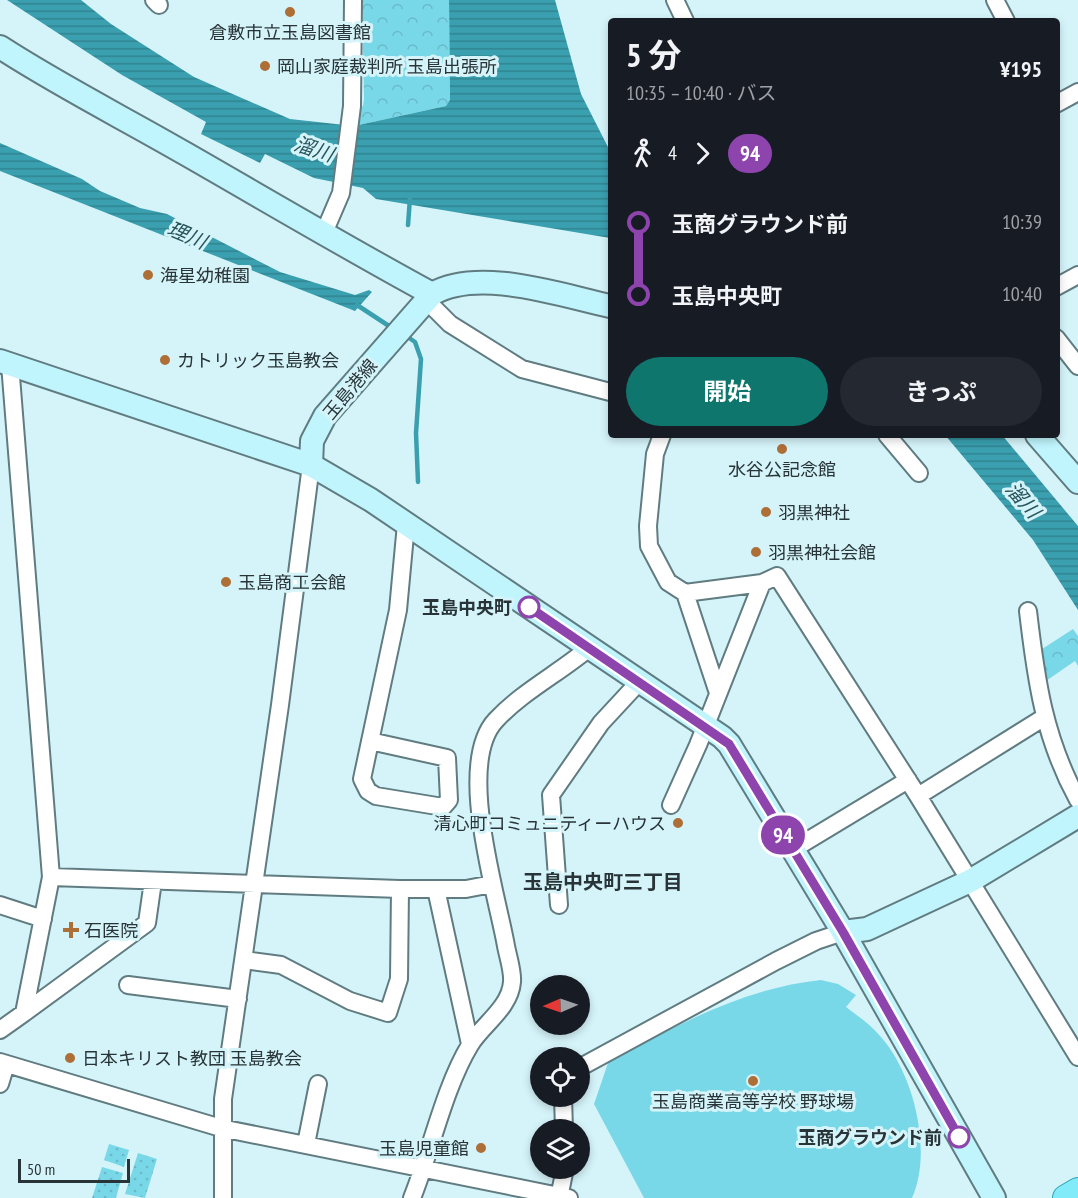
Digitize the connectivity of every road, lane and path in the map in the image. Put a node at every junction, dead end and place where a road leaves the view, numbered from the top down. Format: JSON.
{"nodes":[{"id":1,"x":353,"y":0,"type":"edge"},
{"id":2,"x":675,"y":0,"type":"edge"},
{"id":3,"x":995,"y":0,"type":"edge"},
{"id":4,"x":684,"y":18,"type":"edge"},
{"id":5,"x":1004,"y":18,"type":"edge"},
{"id":6,"x":0,"y":46,"type":"edge"},
{"id":7,"x":1078,"y":92,"type":"edge"},
{"id":8,"x":1060,"y":102,"type":"edge"},
{"id":9,"x":323,"y":235,"type":"junction"},
{"id":10,"x":1078,"y":275,"type":"edge"},
{"id":11,"x":1060,"y":285,"type":"edge"},
{"id":12,"x":430,"y":298,"type":"junction"},
{"id":13,"x":608,"y":306,"type":"edge"},
{"id":14,"x":1060,"y":343,"type":"edge"},
{"id":15,"x":5,"y":362,"type":"edge"},
{"id":16,"x":1078,"y":366,"type":"edge"},
{"id":17,"x":608,"y":391,"type":"edge"},
{"id":18,"x":661,"y":438,"type":"edge"},
{"id":19,"x":890,"y":438,"type":"edge"},
{"id":20,"x":1040,"y":438,"type":"edge"},
{"id":21,"x":311,"y":465,"type":"junction"},
{"id":22,"x":919,"y":473,"type":"dead end"},
{"id":23,"x":1078,"y":482,"type":"edge"},
{"id":24,"x":406,"y":524,"type":"junction"},
{"id":25,"x":762,"y":583,"type":"junction"},
{"id":26,"x":685,"y":592,"type":"junction"},
{"id":27,"x":1028,"y":611,"type":"dead end"},
{"id":28,"x":589,"y":648,"type":"junction"},
{"id":29,"x":639,"y":682,"type":"junction"},
{"id":30,"x":718,"y":693,"type":"junction"},
{"id":31,"x":1043,"y":718,"type":"junction"},
{"id":32,"x":702,"y":735,"type":"junction"},
{"id":33,"x":370,"y":741,"type":"junction"},
{"id":34,"x":908,"y":780,"type":"junction"},
{"id":35,"x":918,"y":796,"type":"junction"},
{"id":36,"x":1078,"y":800,"type":"edge"},
{"id":37,"x":671,"y":806,"type":"dead end"},
{"id":38,"x":1078,"y":816,"type":"edge"},
{"id":39,"x":792,"y":850,"type":"junction"},
{"id":40,"x":51,"y":877,"type":"junction"},
{"id":41,"x":153,"y":881,"type":"junction"},
{"id":42,"x":970,"y":881,"type":"junction"},
{"id":43,"x":255,"y":883,"type":"junction"},
{"id":44,"x":492,"y":884,"type":"junction"},
{"id":45,"x":400,"y":889,"type":"junction"},
{"id":46,"x":436,"y":889,"type":"junction"},
{"id":47,"x":0,"y":905,"type":"edge"},
{"id":48,"x":559,"y":905,"type":"dead end"},
{"id":49,"x":43,"y":919,"type":"junction"},
{"id":50,"x":843,"y":932,"type":"junction"},
{"id":51,"x":244,"y":960,"type":"junction"},
{"id":52,"x":128,"y":985,"type":"dead end"},
{"id":53,"x":238,"y":999,"type":"junction"},
{"id":54,"x":24,"y":1013,"type":"junction"},
{"id":55,"x":0,"y":1030,"type":"edge"},
{"id":56,"x":470,"y":1044,"type":"junction"},
{"id":57,"x":1078,"y":1057,"type":"edge"},
{"id":58,"x":590,"y":1062,"type":"edge"},
{"id":59,"x":3,"y":1063,"type":"edge"},
{"id":60,"x":0,"y":1084,"type":"edge"},
{"id":61,"x":318,"y":1084,"type":"dead end"},
{"id":62,"x":221,"y":1128,"type":"junction"},
{"id":63,"x":306,"y":1144,"type":"junction"},
{"id":64,"x":424,"y":1167,"type":"junction"},
{"id":65,"x":564,"y":1179,"type":"edge"},
{"id":66,"x":1078,"y":1191,"type":"edge"},
{"id":67,"x":563,"y":1197,"type":"edge"},
{"id":68,"x":223,"y":1198,"type":"edge"},
{"id":69,"x":412,"y":1198,"type":"edge"},
{"id":70,"x":994,"y":1198,"type":"edge"},
{"id":71,"x":1066,"y":1198,"type":"edge"}],
"edges":[{"from":1,"to":9,"type":"street"},
{"from":2,"to":4,"type":"street"},
{"from":3,"to":5,"type":"street"},
{"from":6,"to":9,"type":"street"},
{"from":7,"to":8,"type":"street"},
{"from":9,"to":12,"type":"street"},
{"from":10,"to":11,"type":"street"},
{"from":12,"to":13,"type":"street","name":"玉島港線"},
{"from":12,"to":17,"type":"street"},
{"from":12,"to":21,"type":"street","name":"玉島港線"},
{"from":14,"to":16,"type":"street"},
{"from":15,"to":21,"type":"street"},
{"from":15,"to":40,"type":"street"},
{"from":18,"to":26,"type":"street"},
{"from":19,"to":22,"type":"street"},
{"from":20,"to":23,"type":"street"},
{"from":21,"to":24,"type":"street"},
{"from":21,"to":43,"type":"street"},
{"from":24,"to":28,"type":"street"},
{"from":24,"to":33,"type":"street"},
{"from":25,"to":26,"type":"street"},
{"from":25,"to":30,"type":"street"},
{"from":25,"to":34,"type":"street"},
{"from":26,"to":30,"type":"street"},
{"from":27,"to":31,"type":"street"},
{"from":28,"to":29,"type":"street"},
{"from":28,"to":44,"type":"street"},
{"from":29,"to":32,"type":"street"},
{"from":29,"to":48,"type":"street"},
{"from":30,"to":32,"type":"street"},
{"from":31,"to":35,"type":"street"},
{"from":31,"to":36,"type":"street"},
{"from":32,"to":37,"type":"street"},
{"from":32,"to":39,"type":"street"},
{"from":33,"to":33,"type":"street"},
{"from":34,"to":35,"type":"street"},
{"from":34,"to":39,"type":"street"},
{"from":35,"to":42,"type":"street"},
{"from":38,"to":42,"type":"street"},
{"from":39,"to":50,"type":"street"},
{"from":40,"to":41,"type":"street"},
{"from":40,"to":49,"type":"street"},
{"from":41,"to":43,"type":"street"},
{"from":41,"to":54,"type":"street"},
{"from":42,"to":50,"type":"street"},
{"from":42,"to":57,"type":"street"},
{"from":43,"to":45,"type":"street"},
{"from":43,"to":51,"type":"street"},
{"from":44,"to":46,"type":"street"},
{"from":44,"to":56,"type":"street"},
{"from":45,"to":46,"type":"street"},
{"from":45,"to":51,"type":"street"},
{"from":46,"to":56,"type":"street"},
{"from":47,"to":49,"type":"street"},
{"from":49,"to":54,"type":"street"},
{"from":50,"to":58,"type":"street"},
{"from":50,"to":70,"type":"street"},
{"from":51,"to":53,"type":"street"},
{"from":52,"to":53,"type":"street"},
{"from":53,"to":62,"type":"street"},
{"from":54,"to":55,"type":"street"},
{"from":56,"to":64,"type":"street"},
{"from":59,"to":60,"type":"street"},
{"from":59,"to":62,"type":"street"},
{"from":61,"to":63,"type":"street"},
{"from":62,"to":63,"type":"street"},
{"from":62,"to":68,"type":"street"},
{"from":63,"to":64,"type":"street"},
{"from":64,"to":67,"type":"street"},
{"from":64,"to":69,"type":"street"},
{"from":65,"to":67,"type":"street"},
{"from":66,"to":71,"type":"main road"}]}
